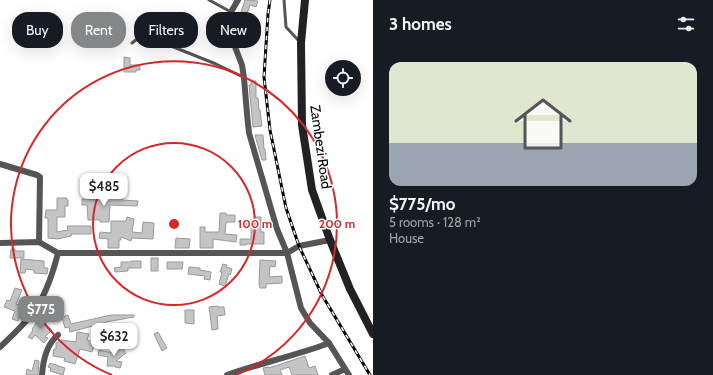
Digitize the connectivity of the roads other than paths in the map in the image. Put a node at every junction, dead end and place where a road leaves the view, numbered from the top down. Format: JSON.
{"nodes":[{"id":1,"x":209,"y":0,"type":"edge"},
{"id":2,"x":238,"y":0,"type":"edge"},
{"id":3,"x":284,"y":0,"type":"edge"},
{"id":4,"x":305,"y":0,"type":"edge"},
{"id":5,"x":231,"y":12,"type":"joint"},
{"id":6,"x":132,"y":43,"type":"dead end"},
{"id":7,"x":301,"y":43,"type":"junction"},
{"id":8,"x":235,"y":48,"type":"edge"},
{"id":9,"x":244,"y":78,"type":"junction"},
{"id":10,"x":0,"y":164,"type":"edge"},
{"id":11,"x":330,"y":240,"type":"junction"},
{"id":12,"x":39,"y":242,"type":"junction"},
{"id":13,"x":0,"y":243,"type":"edge"},
{"id":14,"x":58,"y":253,"type":"junction"},
{"id":15,"x":287,"y":253,"type":"junction"},
{"id":16,"x":373,"y":334,"type":"edge"},
{"id":17,"x":58,"y":335,"type":"dead end"},
{"id":18,"x":329,"y":343,"type":"junction"},
{"id":19,"x":0,"y":347,"type":"edge"},
{"id":20,"x":345,"y":369,"type":"junction"},
{"id":21,"x":42,"y":375,"type":"edge"},
{"id":22,"x":227,"y":375,"type":"edge"},
{"id":23,"x":332,"y":375,"type":"edge"},
{"id":24,"x":349,"y":375,"type":"edge"}],
"edges":[{"from":1,"to":5,"type":"lane"},
{"from":2,"to":5,"type":"street"},
{"from":3,"to":7,"type":"lane"},
{"from":4,"to":7,"type":"main road","name":"Zambezi Road"},
{"from":6,"to":9,"type":"lane"},
{"from":7,"to":11,"type":"main road","name":"Zambezi Road"},
{"from":8,"to":9,"type":"street"},
{"from":9,"to":15,"type":"street"},
{"from":10,"to":12,"type":"street"},
{"from":11,"to":15,"type":"street"},
{"from":11,"to":16,"type":"main road","name":"Zambezi Road"},
{"from":12,"to":13,"type":"street"},
{"from":12,"to":14,"type":"street"},
{"from":14,"to":15,"type":"street"},
{"from":14,"to":19,"type":"street"},
{"from":15,"to":18,"type":"street"},
{"from":17,"to":21,"type":"street"},
{"from":18,"to":20,"type":"street"},
{"from":18,"to":22,"type":"street"},
{"from":20,"to":23,"type":"street"},
{"from":20,"to":24,"type":"street"}]}
